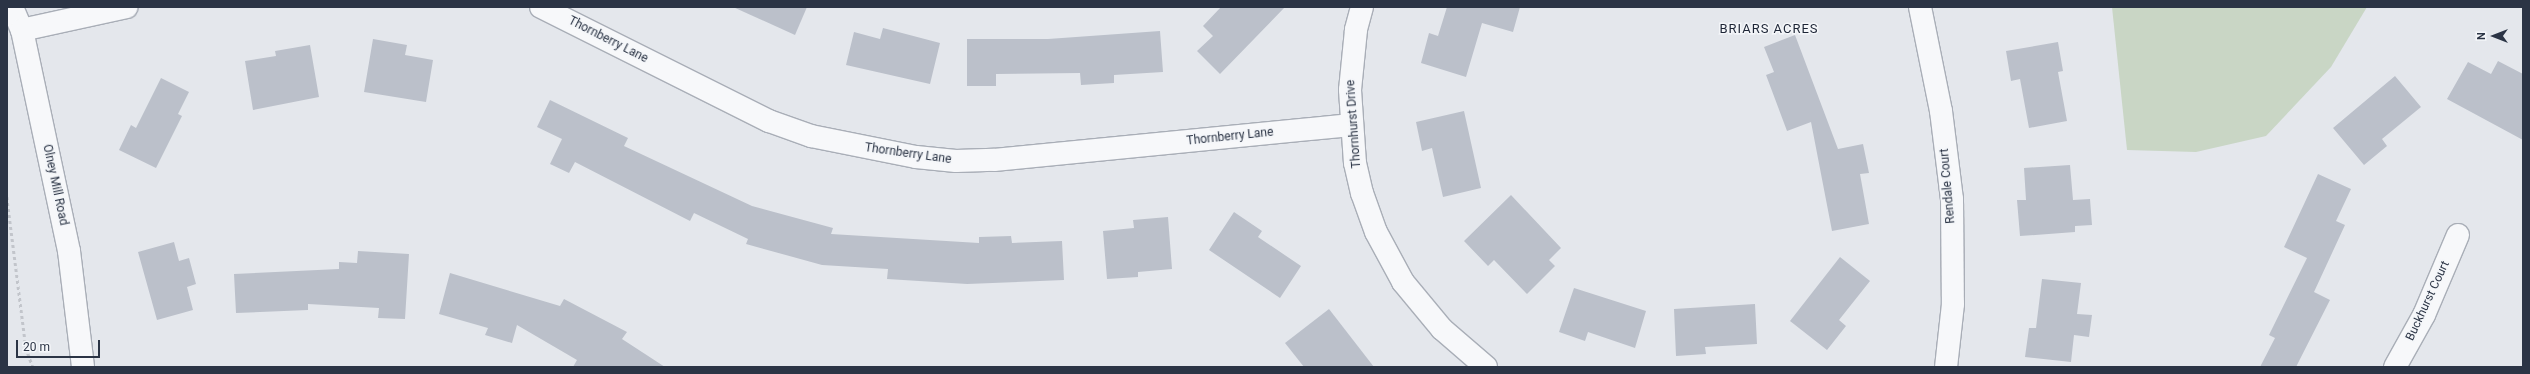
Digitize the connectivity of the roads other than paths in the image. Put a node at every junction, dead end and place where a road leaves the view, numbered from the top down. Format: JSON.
{"nodes":[{"id":1,"x":12,"y":7,"type":"edge"},
{"id":2,"x":127,"y":7,"type":"edge"},
{"id":3,"x":541,"y":7,"type":"edge"},
{"id":4,"x":1362,"y":7,"type":"edge"},
{"id":5,"x":1920,"y":7,"type":"edge"},
{"id":6,"x":22,"y":30,"type":"junction"},
{"id":7,"x":1352,"y":125,"type":"junction"},
{"id":8,"x":2458,"y":235,"type":"dead end"},
{"id":9,"x":83,"y":367,"type":"edge"},
{"id":10,"x":1486,"y":367,"type":"edge"},
{"id":11,"x":1946,"y":367,"type":"edge"},
{"id":12,"x":2395,"y":367,"type":"edge"}],
"edges":[{"from":1,"to":6,"type":"street","name":"Olney Mill Road"},
{"from":2,"to":6,"type":"street"},
{"from":3,"to":7,"type":"street","name":"Thornberry Lane"},
{"from":4,"to":7,"type":"street","name":"Thornhurst Drive"},
{"from":5,"to":11,"type":"street","name":"Rendale Court"},
{"from":6,"to":9,"type":"street","name":"Olney Mill Road"},
{"from":7,"to":10,"type":"street","name":"Thornhurst Drive"},
{"from":8,"to":12,"type":"street","name":"Buckhurst Court"}]}
